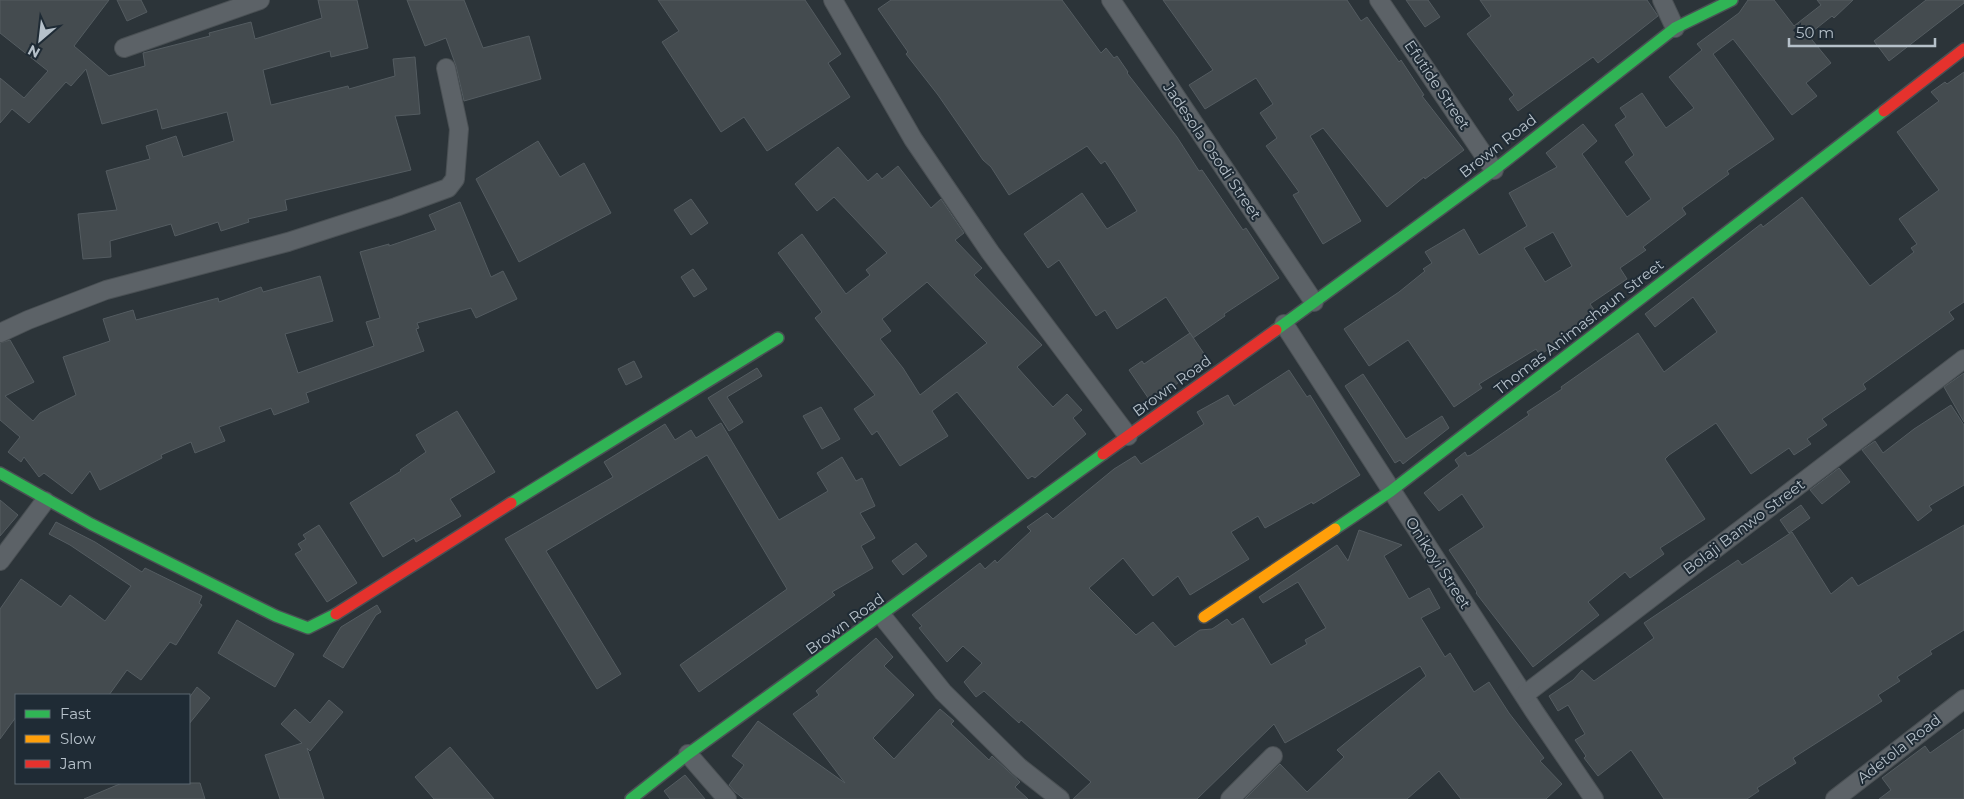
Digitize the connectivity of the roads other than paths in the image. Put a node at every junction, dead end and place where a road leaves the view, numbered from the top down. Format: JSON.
{"nodes":[{"id":1,"x":260,"y":0,"type":"edge"},
{"id":2,"x":833,"y":0,"type":"edge"},
{"id":3,"x":1111,"y":0,"type":"edge"},
{"id":4,"x":1380,"y":0,"type":"edge"},
{"id":5,"x":1662,"y":0,"type":"edge"},
{"id":6,"x":1732,"y":0,"type":"edge"},
{"id":7,"x":1675,"y":28,"type":"junction"},
{"id":8,"x":124,"y":48,"type":"dead end"},
{"id":9,"x":1964,"y":49,"type":"edge"},
{"id":10,"x":446,"y":68,"type":"dead end"},
{"id":11,"x":1494,"y":170,"type":"junction"},
{"id":12,"x":1314,"y":302,"type":"junction"},
{"id":13,"x":1284,"y":324,"type":"junction"},
{"id":14,"x":0,"y":333,"type":"edge"},
{"id":15,"x":778,"y":338,"type":"dead end"},
{"id":16,"x":1964,"y":359,"type":"edge"},
{"id":17,"x":1128,"y":436,"type":"junction"},
{"id":18,"x":0,"y":473,"type":"edge"},
{"id":19,"x":1392,"y":491,"type":"junction"},
{"id":20,"x":45,"y":500,"type":"junction"},
{"id":21,"x":0,"y":561,"type":"edge"},
{"id":22,"x":882,"y":616,"type":"junction"},
{"id":23,"x":1204,"y":617,"type":"dead end"},
{"id":24,"x":1524,"y":695,"type":"junction"},
{"id":25,"x":1964,"y":699,"type":"edge"},
{"id":26,"x":688,"y":754,"type":"junction"},
{"id":27,"x":1273,"y":756,"type":"dead end"},
{"id":28,"x":631,"y":799,"type":"edge"},
{"id":29,"x":727,"y":799,"type":"edge"},
{"id":30,"x":1060,"y":799,"type":"edge"},
{"id":31,"x":1230,"y":799,"type":"edge"},
{"id":32,"x":1594,"y":799,"type":"edge"},
{"id":33,"x":1835,"y":799,"type":"edge"}],
"edges":[{"from":1,"to":8,"type":"street"},
{"from":2,"to":17,"type":"street"},
{"from":3,"to":12,"type":"street","name":"Jadesola Osodi Street"},
{"from":4,"to":11,"type":"street","name":"Efutide Street"},
{"from":5,"to":7,"type":"street"},
{"from":6,"to":7,"type":"street","name":"Brown Road"},
{"from":7,"to":11,"type":"street","name":"Brown Road"},
{"from":9,"to":19,"type":"street","name":"Thomas Animashaun Street"},
{"from":10,"to":14,"type":"street"},
{"from":11,"to":12,"type":"street","name":"Brown Road"},
{"from":12,"to":13,"type":"street","name":"Brown Road"},
{"from":13,"to":17,"type":"street","name":"Brown Road"},
{"from":13,"to":19,"type":"street","name":"Onikoyi Street"},
{"from":15,"to":20,"type":"street"},
{"from":16,"to":24,"type":"street","name":"Bolaji Banwo Street"},
{"from":17,"to":22,"type":"street","name":"Brown Road"},
{"from":18,"to":20,"type":"street"},
{"from":19,"to":23,"type":"street","name":"Thomas Animashaun Street"},
{"from":19,"to":24,"type":"street","name":"Onikoyi Street"},
{"from":20,"to":21,"type":"street"},
{"from":22,"to":26,"type":"street","name":"Brown Road"},
{"from":22,"to":30,"type":"street"},
{"from":24,"to":32,"type":"street","name":"Onikoyi Street"},
{"from":25,"to":33,"type":"street","name":"Adetola Road"},
{"from":26,"to":28,"type":"street","name":"Brown Road"},
{"from":26,"to":29,"type":"street"},
{"from":27,"to":31,"type":"street"}]}
